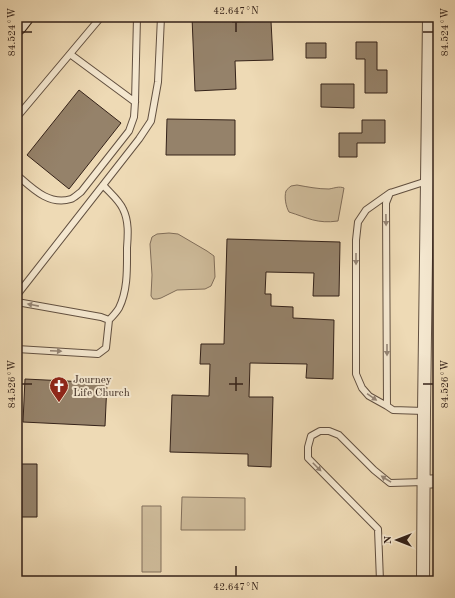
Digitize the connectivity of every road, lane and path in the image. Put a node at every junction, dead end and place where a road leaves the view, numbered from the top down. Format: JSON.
{"nodes":[{"id":1,"x":24,"y":17,"type":"edge"},
{"id":2,"x":100,"y":17,"type":"edge"},
{"id":3,"x":137,"y":17,"type":"edge"},
{"id":4,"x":161,"y":17,"type":"edge"},
{"id":5,"x":429,"y":17,"type":"edge"},
{"id":6,"x":17,"y":26,"type":"edge"},
{"id":7,"x":70,"y":54,"type":"junction"},
{"id":8,"x":135,"y":102,"type":"junction"},
{"id":9,"x":17,"y":117,"type":"edge"},
{"id":10,"x":17,"y":175,"type":"edge"},
{"id":11,"x":427,"y":181,"type":"junction"},
{"id":12,"x":103,"y":186,"type":"junction"},
{"id":13,"x":390,"y":193,"type":"junction"},
{"id":14,"x":17,"y":295,"type":"edge"},
{"id":15,"x":17,"y":302,"type":"edge"},
{"id":16,"x":109,"y":320,"type":"junction"},
{"id":17,"x":17,"y":349,"type":"edge"},
{"id":18,"x":387,"y":406,"type":"junction"},
{"id":19,"x":424,"y":411,"type":"junction"},
{"id":20,"x":424,"y":482,"type":"junction"},
{"id":21,"x":438,"y":482,"type":"edge"},
{"id":22,"x":380,"y":581,"type":"edge"},
{"id":23,"x":423,"y":581,"type":"edge"}],
"edges":[{"from":1,"to":6,"type":"main road"},
{"from":2,"to":7,"type":"lane"},
{"from":3,"to":8,"type":"lane"},
{"from":4,"to":12,"type":"lane"},
{"from":5,"to":11,"type":"street"},
{"from":7,"to":8,"type":"lane"},
{"from":7,"to":9,"type":"lane"},
{"from":8,"to":10,"type":"lane"},
{"from":11,"to":13,"type":"lane"},
{"from":11,"to":19,"type":"street"},
{"from":12,"to":14,"type":"lane"},
{"from":12,"to":16,"type":"lane"},
{"from":13,"to":18,"type":"lane","one_way":true},
{"from":13,"to":18,"type":"lane","one_way":true},
{"from":16,"to":15,"type":"lane","one_way":true},
{"from":17,"to":16,"type":"lane","one_way":true},
{"from":18,"to":19,"type":"lane"},
{"from":19,"to":20,"type":"street"},
{"from":20,"to":21,"type":"street"},
{"from":20,"to":22,"type":"lane","one_way":true},
{"from":20,"to":23,"type":"street"}]}
